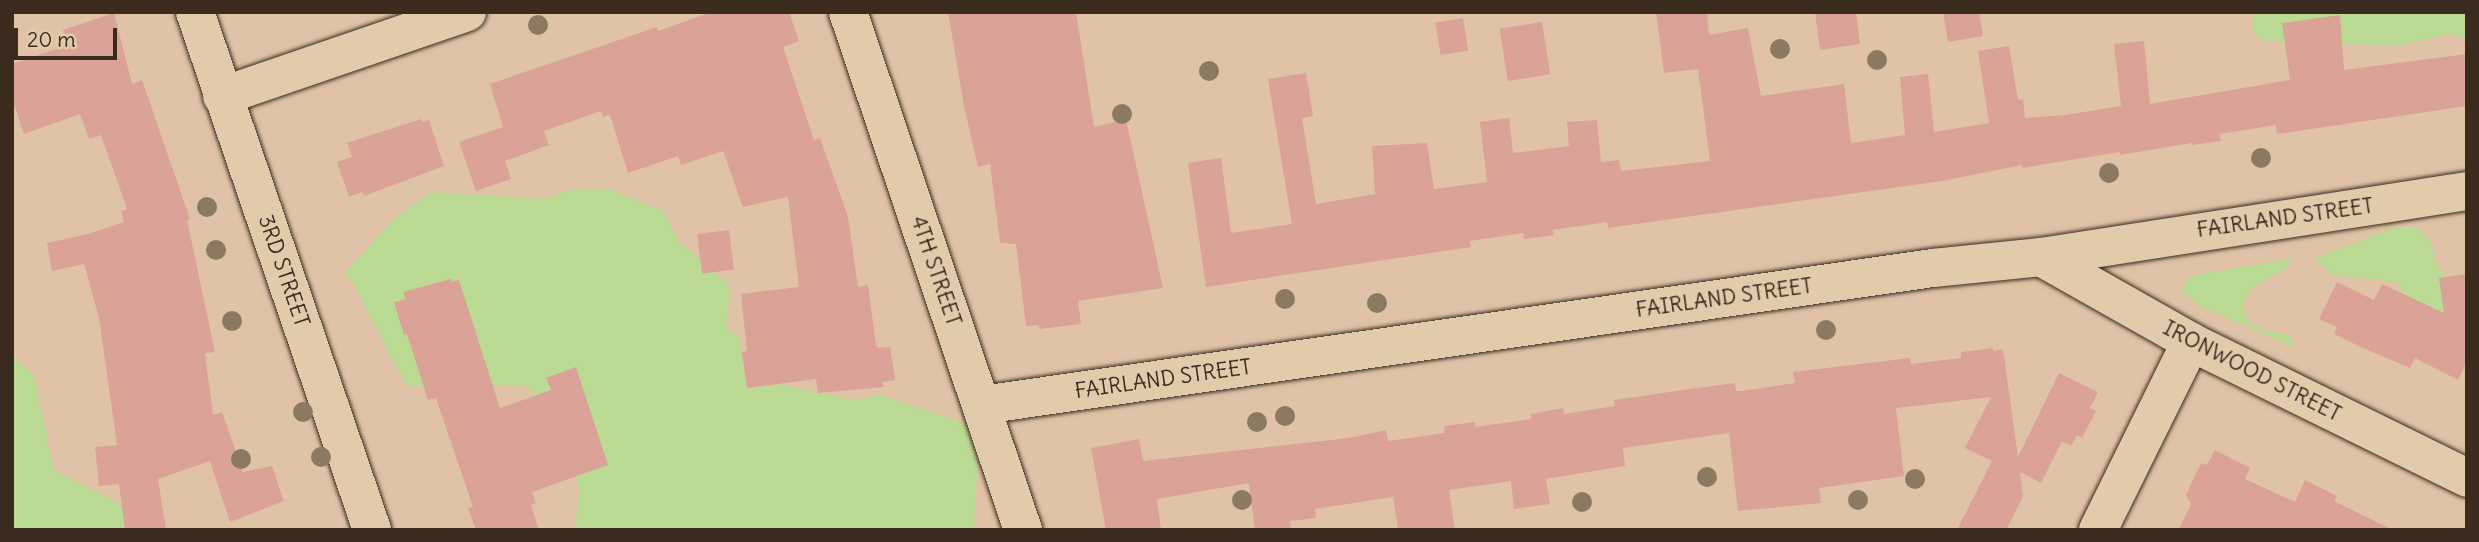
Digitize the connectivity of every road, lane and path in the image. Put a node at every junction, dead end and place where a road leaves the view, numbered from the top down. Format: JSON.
{"nodes":[{"id":1,"x":195,"y":12,"type":"edge"},
{"id":2,"x":467,"y":12,"type":"edge"},
{"id":3,"x":849,"y":12,"type":"edge"},
{"id":4,"x":222,"y":96,"type":"junction"},
{"id":5,"x":2467,"y":191,"type":"edge"},
{"id":6,"x":2041,"y":257,"type":"junction"},
{"id":7,"x":2191,"y":342,"type":"junction"},
{"id":8,"x":982,"y":405,"type":"junction"},
{"id":9,"x":2467,"y":478,"type":"edge"},
{"id":10,"x":372,"y":530,"type":"edge"},
{"id":11,"x":1023,"y":530,"type":"edge"},
{"id":12,"x":2098,"y":530,"type":"edge"}],
"edges":[{"from":1,"to":4,"type":"street","name":"3RD STREET"},
{"from":2,"to":4,"type":"street"},
{"from":3,"to":8,"type":"street","name":"4TH STREET"},
{"from":4,"to":10,"type":"street","name":"3RD STREET"},
{"from":5,"to":6,"type":"street","name":"FAIRLAND STREET"},
{"from":6,"to":7,"type":"street","name":"IRONWOOD STREET"},
{"from":6,"to":8,"type":"street","name":"FAIRLAND STREET"},
{"from":7,"to":9,"type":"street","name":"IRONWOOD STREET"},
{"from":7,"to":12,"type":"street"},
{"from":8,"to":11,"type":"street","name":"4TH STREET"}]}
